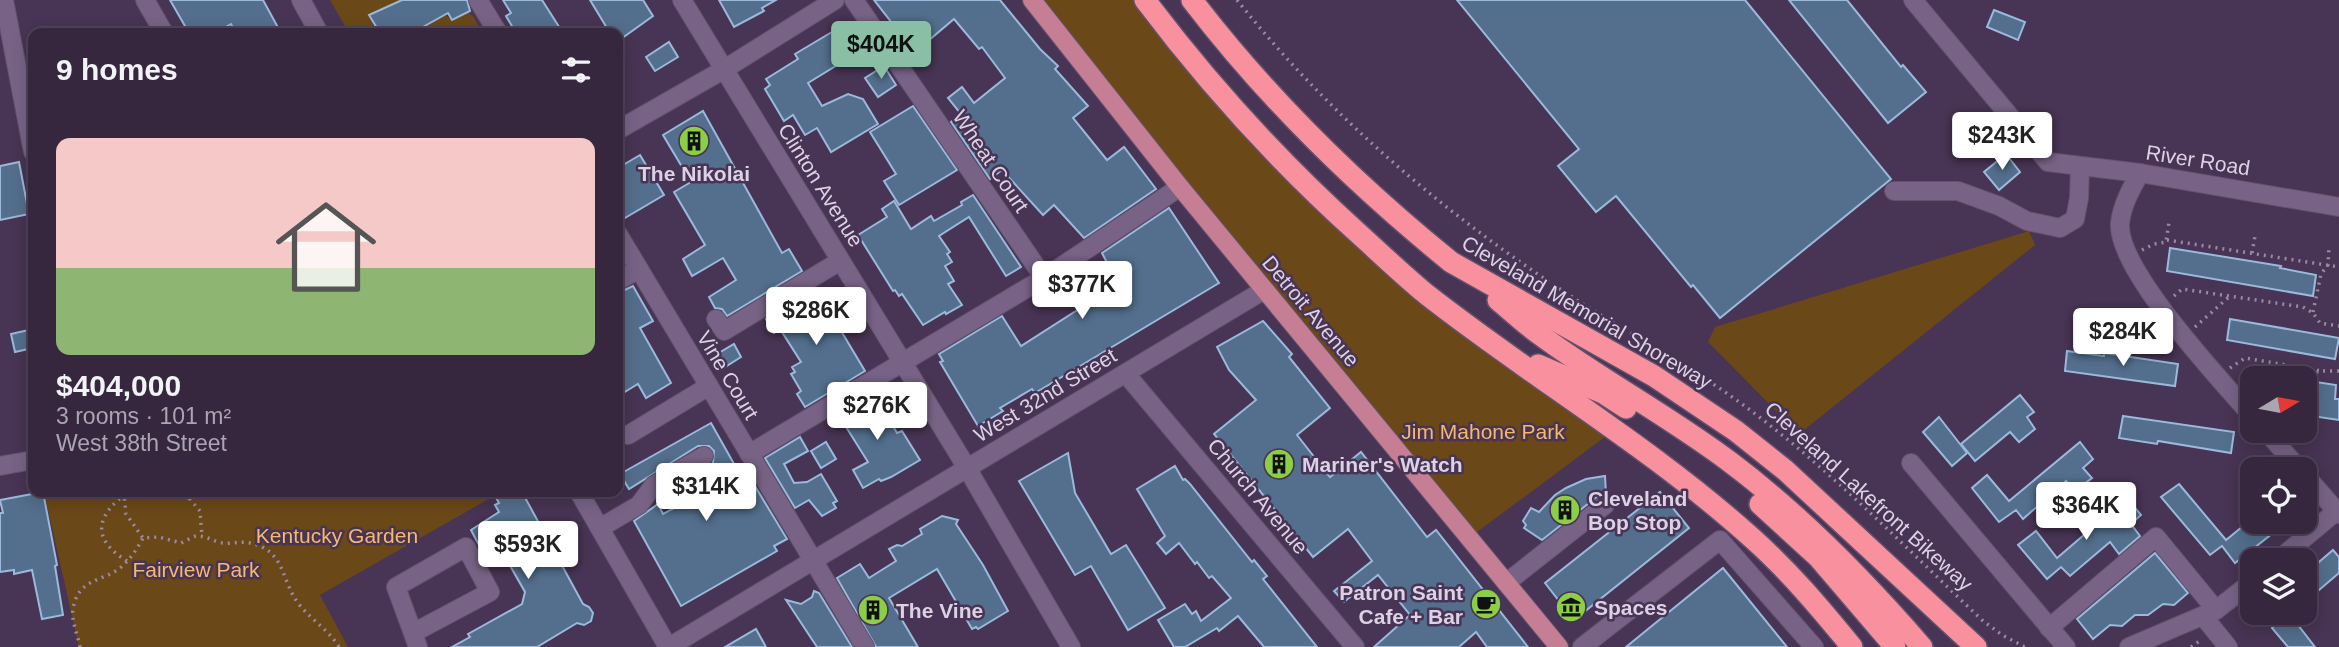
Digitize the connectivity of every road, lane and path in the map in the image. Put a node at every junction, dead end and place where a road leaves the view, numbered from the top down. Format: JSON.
{"nodes":[{"id":1,"x":4,"y":0,"type":"edge"},
{"id":2,"x":145,"y":0,"type":"edge"},
{"id":3,"x":478,"y":0,"type":"edge"},
{"id":4,"x":682,"y":0,"type":"edge"},
{"id":5,"x":835,"y":0,"type":"edge"},
{"id":6,"x":854,"y":0,"type":"edge"},
{"id":7,"x":1032,"y":0,"type":"edge"},
{"id":8,"x":1145,"y":0,"type":"edge"},
{"id":9,"x":1192,"y":0,"type":"edge"},
{"id":10,"x":1237,"y":0,"type":"edge"},
{"id":11,"x":1913,"y":0,"type":"edge"},
{"id":12,"x":309,"y":3,"type":"edge"},
{"id":13,"x":161,"y":28,"type":"edge"},
{"id":14,"x":317,"y":28,"type":"edge"},
{"id":15,"x":495,"y":28,"type":"edge"},
{"id":16,"x":723,"y":70,"type":"junction"},
{"id":17,"x":28,"y":126,"type":"edge"},
{"id":18,"x":623,"y":127,"type":"edge"},
{"id":19,"x":2080,"y":166,"type":"junction"},
{"id":20,"x":2140,"y":173,"type":"junction"},
{"id":21,"x":1180,"y":187,"type":"junction"},
{"id":22,"x":1894,"y":191,"type":"dead end"},
{"id":23,"x":2339,"y":207,"type":"edge"},
{"id":24,"x":2169,"y":222,"type":"dead end"},
{"id":25,"x":2255,"y":236,"type":"dead end"},
{"id":26,"x":2167,"y":240,"type":"junction"},
{"id":27,"x":623,"y":242,"type":"edge"},
{"id":28,"x":2329,"y":247,"type":"dead end"},
{"id":29,"x":2252,"y":253,"type":"junction"},
{"id":30,"x":2136,"y":256,"type":"dead end"},
{"id":31,"x":840,"y":261,"type":"junction"},
{"id":32,"x":1451,"y":262,"type":"junction"},
{"id":33,"x":2328,"y":265,"type":"junction"},
{"id":34,"x":2339,"y":267,"type":"edge"},
{"id":35,"x":639,"y":269,"type":"junction"},
{"id":36,"x":623,"y":278,"type":"edge"},
{"id":37,"x":1044,"y":278,"type":"junction"},
{"id":38,"x":1264,"y":290,"type":"junction"},
{"id":39,"x":2230,"y":296,"type":"junction"},
{"id":40,"x":2171,"y":298,"type":"dead end"},
{"id":41,"x":2313,"y":313,"type":"junction"},
{"id":42,"x":716,"y":319,"type":"dead end"},
{"id":43,"x":2339,"y":326,"type":"edge"},
{"id":44,"x":2195,"y":327,"type":"dead end"},
{"id":45,"x":666,"y":338,"type":"dead end"},
{"id":46,"x":1502,"y":349,"type":"junction"},
{"id":47,"x":902,"y":362,"type":"junction"},
{"id":48,"x":2231,"y":368,"type":"dead end"},
{"id":49,"x":2322,"y":371,"type":"junction"},
{"id":50,"x":2339,"y":371,"type":"edge"},
{"id":51,"x":2317,"y":372,"type":"edge"},
{"id":52,"x":1126,"y":374,"type":"junction"},
{"id":53,"x":704,"y":389,"type":"junction"},
{"id":54,"x":2240,"y":402,"type":"edge"},
{"id":55,"x":628,"y":435,"type":"dead end"},
{"id":56,"x":2276,"y":443,"type":"edge"},
{"id":57,"x":749,"y":454,"type":"junction"},
{"id":58,"x":704,"y":456,"type":"dead end"},
{"id":59,"x":2289,"y":457,"type":"edge"},
{"id":60,"x":28,"y":461,"type":"edge"},
{"id":61,"x":1911,"y":463,"type":"dead end"},
{"id":62,"x":0,"y":466,"type":"edge"},
{"id":63,"x":967,"y":468,"type":"junction"},
{"id":64,"x":2317,"y":488,"type":"edge"},
{"id":65,"x":122,"y":497,"type":"edge"},
{"id":66,"x":124,"y":497,"type":"edge"},
{"id":67,"x":183,"y":497,"type":"edge"},
{"id":68,"x":582,"y":497,"type":"edge"},
{"id":69,"x":189,"y":498,"type":"joint"},
{"id":70,"x":1605,"y":505,"type":"dead end"},
{"id":71,"x":2338,"y":511,"type":"edge"},
{"id":72,"x":600,"y":528,"type":"junction"},
{"id":73,"x":202,"y":537,"type":"junction"},
{"id":74,"x":143,"y":538,"type":"junction"},
{"id":75,"x":2293,"y":548,"type":"edge"},
{"id":76,"x":813,"y":560,"type":"junction"},
{"id":77,"x":127,"y":561,"type":"junction"},
{"id":78,"x":1506,"y":583,"type":"junction"},
{"id":79,"x":2240,"y":591,"type":"edge"},
{"id":80,"x":2209,"y":613,"type":"junction"},
{"id":81,"x":2049,"y":628,"type":"junction"},
{"id":82,"x":415,"y":640,"type":"edge"},
{"id":83,"x":80,"y":647,"type":"edge"},
{"id":84,"x":339,"y":647,"type":"edge"},
{"id":85,"x":668,"y":647,"type":"edge"},
{"id":86,"x":865,"y":647,"type":"edge"},
{"id":87,"x":1071,"y":647,"type":"edge"},
{"id":88,"x":1355,"y":647,"type":"edge"},
{"id":89,"x":1559,"y":647,"type":"edge"},
{"id":90,"x":1583,"y":647,"type":"edge"},
{"id":91,"x":1814,"y":647,"type":"edge"},
{"id":92,"x":1852,"y":647,"type":"edge"},
{"id":93,"x":1895,"y":647,"type":"edge"},
{"id":94,"x":1922,"y":647,"type":"edge"},
{"id":95,"x":1976,"y":647,"type":"edge"},
{"id":96,"x":2025,"y":647,"type":"edge"},
{"id":97,"x":2066,"y":647,"type":"edge"},
{"id":98,"x":2129,"y":647,"type":"edge"},
{"id":99,"x":2228,"y":647,"type":"edge"}],
"edges":[{"from":1,"to":17,"type":"street"},
{"from":2,"to":13,"type":"street"},
{"from":3,"to":15,"type":"street"},
{"from":4,"to":16,"type":"street","name":"Clinton Avenue"},
{"from":5,"to":16,"type":"street"},
{"from":6,"to":37,"type":"street","name":"Wheat Court"},
{"from":7,"to":21,"type":"main road","name":"Detroit Avenue"},
{"from":8,"to":46,"type":"highway"},
{"from":9,"to":32,"type":"highway","name":"Cleveland Memorial Shoreway"},
{"from":10,"to":96,"type":"path","name":"Cleveland Lakefront Bikeway"},
{"from":11,"to":19,"type":"street","name":"River Road"},
{"from":12,"to":14,"type":"street"},
{"from":16,"to":18,"type":"street"},
{"from":16,"to":31,"type":"street","name":"Clinton Avenue"},
{"from":19,"to":20,"type":"street","name":"River Road"},
{"from":19,"to":22,"type":"street"},
{"from":20,"to":23,"type":"street","name":"River Road"},
{"from":20,"to":54,"type":"street"},
{"from":21,"to":37,"type":"street"},
{"from":21,"to":38,"type":"main road","name":"Detroit Avenue"},
{"from":24,"to":26,"type":"path"},
{"from":25,"to":29,"type":"path"},
{"from":26,"to":29,"type":"path"},
{"from":26,"to":30,"type":"path"},
{"from":27,"to":35,"type":"street","name":"Vine Court"},
{"from":28,"to":33,"type":"path"},
{"from":29,"to":33,"type":"path"},
{"from":31,"to":42,"type":"street"},
{"from":31,"to":47,"type":"street","name":"Clinton Avenue"},
{"from":32,"to":94,"type":"highway"},
{"from":32,"to":95,"type":"highway","name":"Cleveland Memorial Shoreway"},
{"from":33,"to":34,"type":"path"},
{"from":33,"to":41,"type":"path"},
{"from":35,"to":36,"type":"street"},
{"from":35,"to":53,"type":"street","name":"Vine Court"},
{"from":37,"to":47,"type":"street"},
{"from":38,"to":52,"type":"street","name":"West 32nd Street"},
{"from":38,"to":78,"type":"main road","name":"Detroit Avenue"},
{"from":39,"to":40,"type":"path"},
{"from":39,"to":41,"type":"path"},
{"from":39,"to":44,"type":"path"},
{"from":41,"to":43,"type":"path"},
{"from":45,"to":53,"type":"street"},
{"from":46,"to":92,"type":"highway"},
{"from":46,"to":93,"type":"highway"},
{"from":47,"to":57,"type":"street"},
{"from":47,"to":63,"type":"street","name":"Clinton Avenue"},
{"from":48,"to":49,"type":"path"},
{"from":49,"to":50,"type":"path"},
{"from":49,"to":51,"type":"path"},
{"from":52,"to":63,"type":"street","name":"West 32nd Street"},
{"from":52,"to":88,"type":"street","name":"Church Avenue"},
{"from":53,"to":55,"type":"street"},
{"from":53,"to":57,"type":"street","name":"Vine Court"},
{"from":56,"to":59,"type":"street"},
{"from":57,"to":76,"type":"street","name":"Vine Court"},
{"from":58,"to":72,"type":"street"},
{"from":60,"to":62,"type":"street"},
{"from":61,"to":81,"type":"street"},
{"from":63,"to":76,"type":"street","name":"West 32nd Street"},
{"from":63,"to":87,"type":"street","name":"Clinton Avenue"},
{"from":64,"to":71,"type":"street"},
{"from":65,"to":77,"type":"path"},
{"from":66,"to":74,"type":"path"},
{"from":67,"to":69,"type":"path"},
{"from":68,"to":72,"type":"street"},
{"from":69,"to":73,"type":"path"},
{"from":70,"to":78,"type":"street"},
{"from":71,"to":75,"type":"street"},
{"from":72,"to":85,"type":"street"},
{"from":73,"to":74,"type":"path"},
{"from":73,"to":84,"type":"path"},
{"from":74,"to":77,"type":"path"},
{"from":76,"to":85,"type":"street","name":"West 32nd Street"},
{"from":76,"to":86,"type":"street","name":"Vine Court"},
{"from":77,"to":83,"type":"path"},
{"from":78,"to":89,"type":"main road","name":"Detroit Avenue"},
{"from":79,"to":80,"type":"street"},
{"from":80,"to":81,"type":"street"},
{"from":80,"to":98,"type":"street"},
{"from":80,"to":99,"type":"street"},
{"from":81,"to":97,"type":"street"},
{"from":82,"to":82,"type":"street"},
{"from":90,"to":91,"type":"street"}]}
